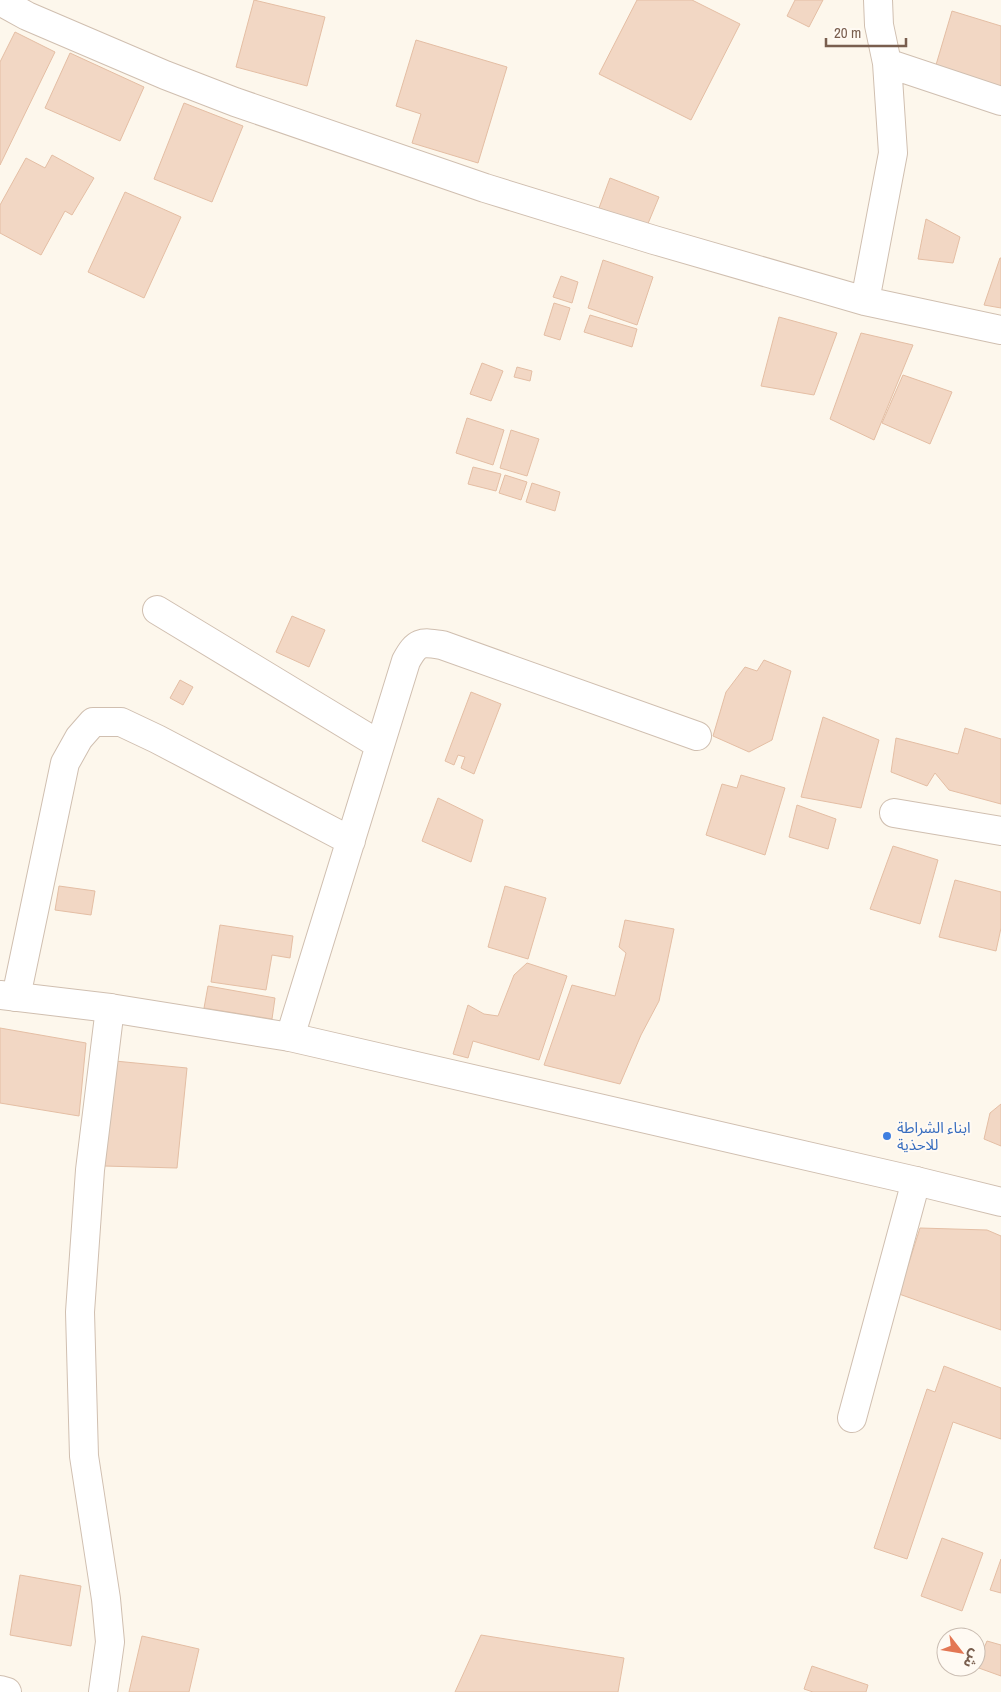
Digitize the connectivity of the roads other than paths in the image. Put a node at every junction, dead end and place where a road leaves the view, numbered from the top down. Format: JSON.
{"nodes":[{"id":1,"x":878,"y":0,"type":"edge"},
{"id":2,"x":0,"y":2,"type":"edge"},
{"id":3,"x":887,"y":63,"type":"junction"},
{"id":4,"x":1001,"y":101,"type":"edge"},
{"id":5,"x":865,"y":301,"type":"junction"},
{"id":6,"x":1001,"y":330,"type":"edge"},
{"id":7,"x":157,"y":610,"type":"dead end"},
{"id":8,"x":697,"y":736,"type":"dead end"},
{"id":9,"x":380,"y":745,"type":"junction"},
{"id":10,"x":894,"y":813,"type":"dead end"},
{"id":11,"x":1001,"y":830,"type":"edge"},
{"id":12,"x":351,"y":841,"type":"junction"},
{"id":13,"x":8,"y":996,"type":"edge"},
{"id":14,"x":110,"y":1008,"type":"junction"},
{"id":15,"x":290,"y":1037,"type":"junction"},
{"id":16,"x":916,"y":1181,"type":"junction"},
{"id":17,"x":1001,"y":1202,"type":"edge"},
{"id":18,"x":852,"y":1418,"type":"dead end"},
{"id":19,"x":0,"y":1690,"type":"edge"},
{"id":20,"x":7,"y":1692,"type":"edge"},
{"id":21,"x":103,"y":1692,"type":"edge"}],
"edges":[{"from":1,"to":3,"type":"street"},
{"from":2,"to":5,"type":"street"},
{"from":3,"to":4,"type":"street"},
{"from":3,"to":5,"type":"street"},
{"from":5,"to":6,"type":"street"},
{"from":7,"to":9,"type":"street"},
{"from":8,"to":9,"type":"street"},
{"from":9,"to":12,"type":"street"},
{"from":10,"to":11,"type":"street"},
{"from":12,"to":13,"type":"street"},
{"from":12,"to":15,"type":"street"},
{"from":13,"to":14,"type":"street"},
{"from":14,"to":15,"type":"street"},
{"from":14,"to":21,"type":"street"},
{"from":15,"to":16,"type":"street"},
{"from":16,"to":17,"type":"street"},
{"from":16,"to":18,"type":"street"},
{"from":19,"to":20,"type":"street"}]}
